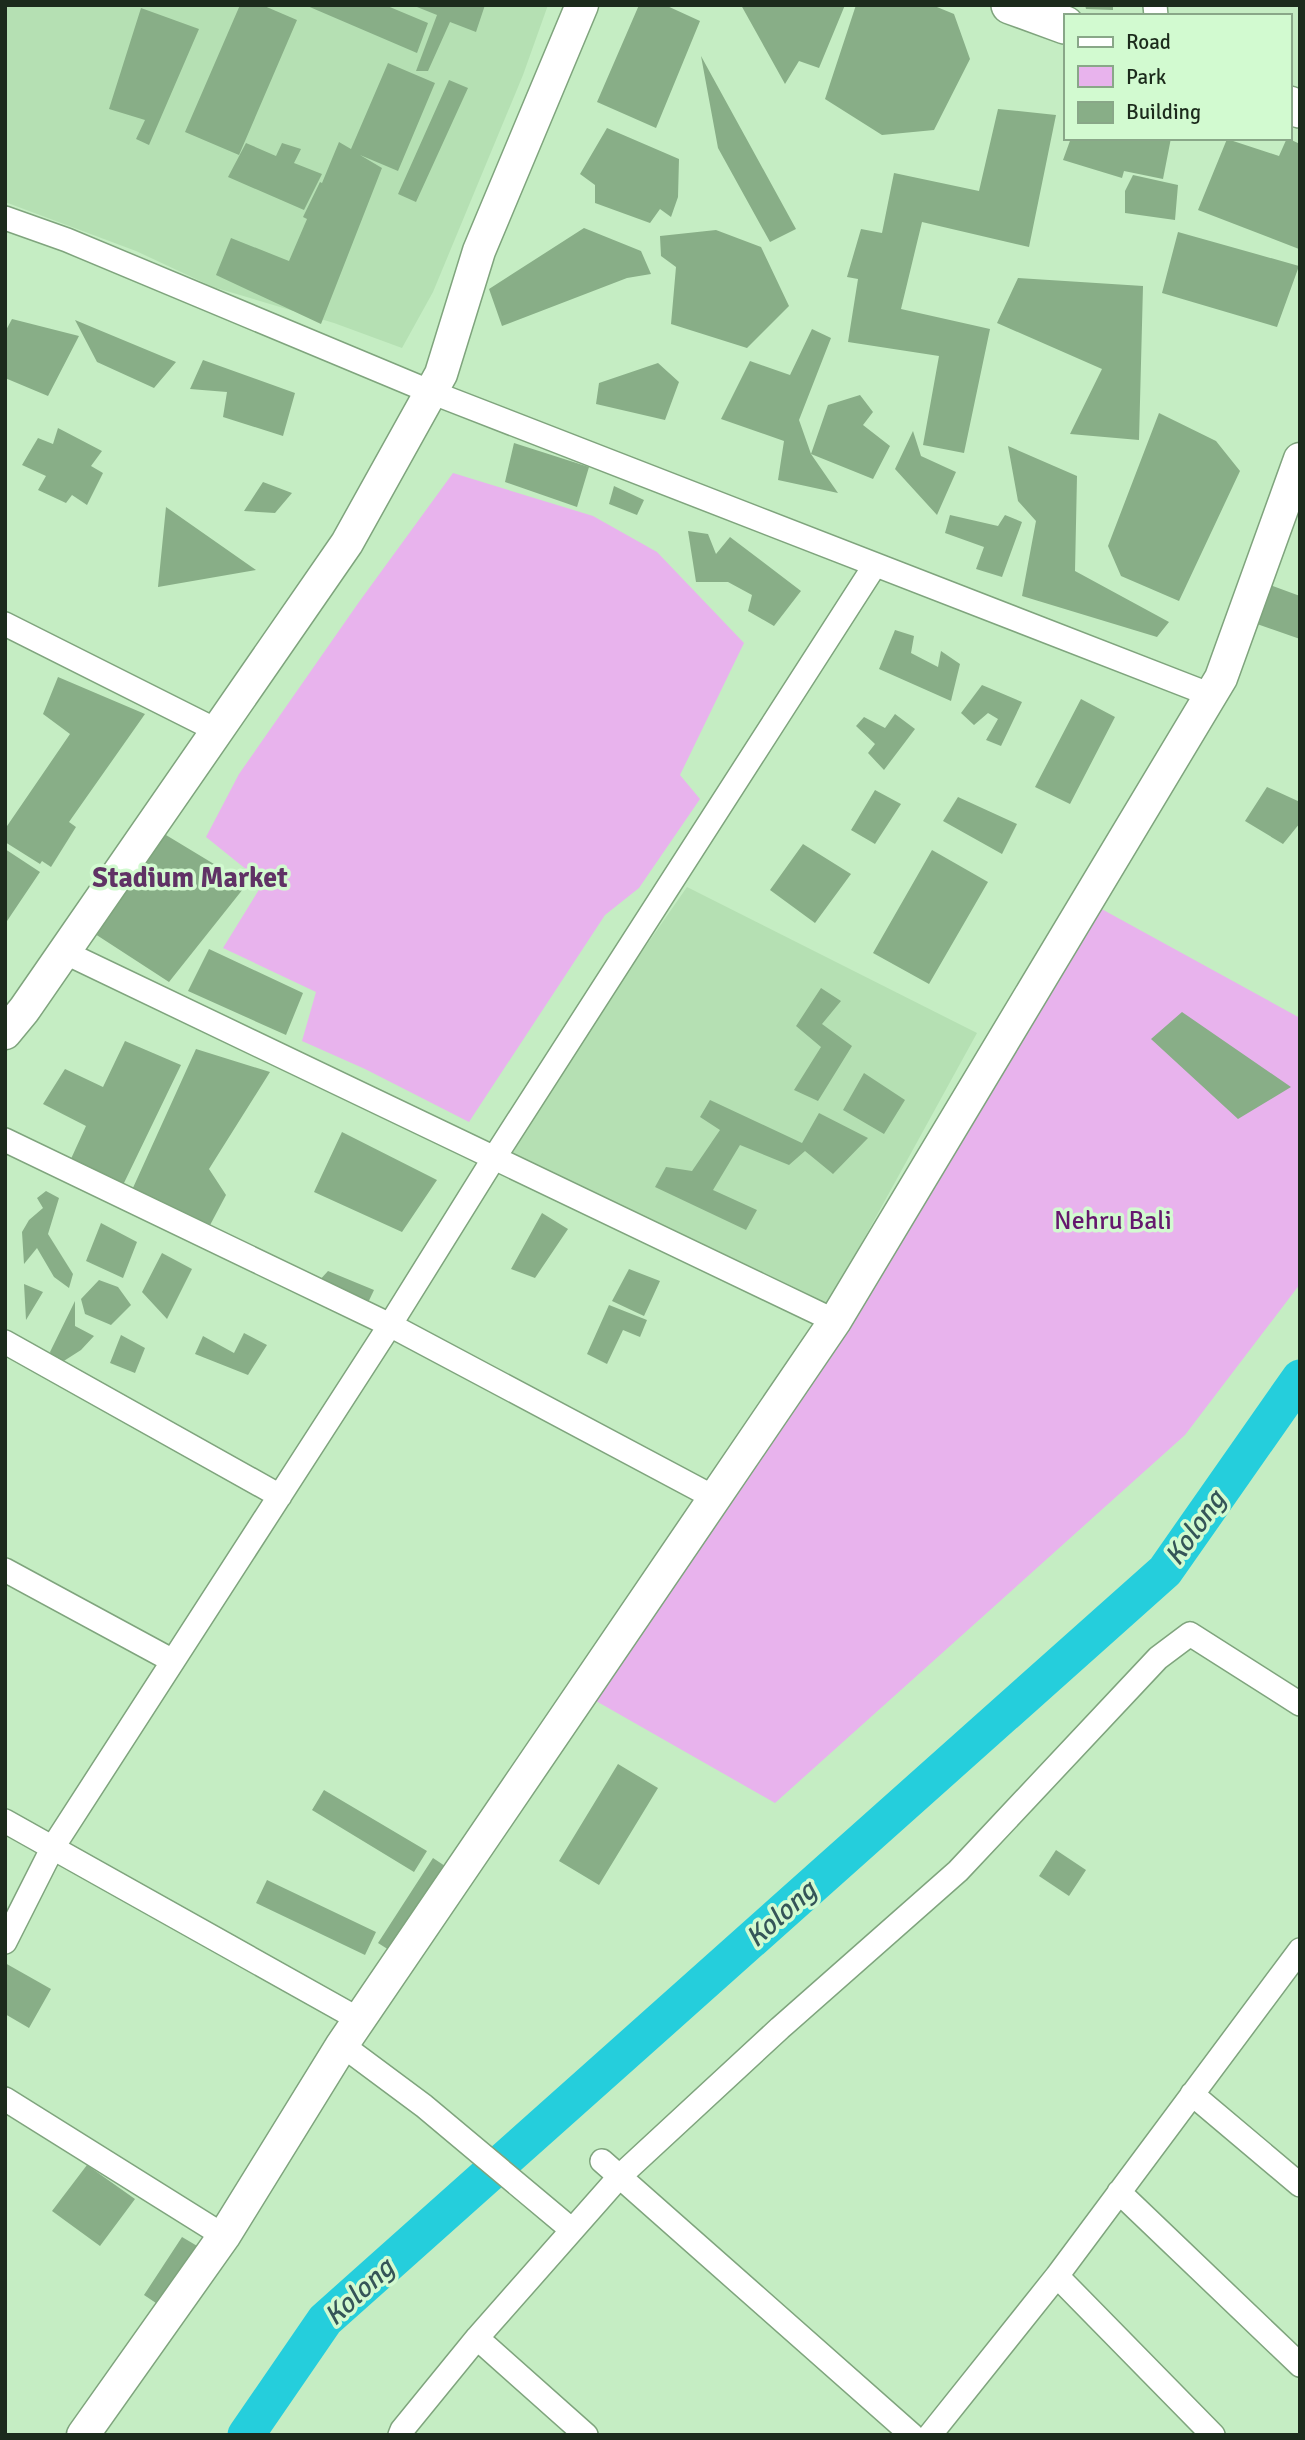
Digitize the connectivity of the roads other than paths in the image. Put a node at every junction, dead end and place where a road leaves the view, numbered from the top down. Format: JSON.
{"nodes":[{"id":1,"x":582,"y":5,"type":"edge"},
{"id":2,"x":1010,"y":5,"type":"edge"},
{"id":3,"x":1064,"y":25,"type":"edge"},
{"id":4,"x":5,"y":218,"type":"edge"},
{"id":5,"x":431,"y":392,"type":"junction"},
{"id":6,"x":1300,"y":458,"type":"edge"},
{"id":7,"x":876,"y":565,"type":"junction"},
{"id":8,"x":5,"y":624,"type":"edge"},
{"id":9,"x":1211,"y":695,"type":"junction"},
{"id":10,"x":216,"y":730,"type":"junction"},
{"id":11,"x":64,"y":952,"type":"junction"},
{"id":12,"x":5,"y":1033,"type":"edge"},
{"id":13,"x":5,"y":1140,"type":"edge"},
{"id":14,"x":494,"y":1158,"type":"junction"},
{"id":15,"x":835,"y":1321,"type":"junction"},
{"id":16,"x":390,"y":1325,"type":"junction"},
{"id":17,"x":5,"y":1342,"type":"edge"},
{"id":18,"x":280,"y":1496,"type":"junction"},
{"id":19,"x":715,"y":1498,"type":"junction"},
{"id":20,"x":5,"y":1570,"type":"edge"},
{"id":21,"x":173,"y":1661,"type":"junction"},
{"id":22,"x":1300,"y":1704,"type":"edge"},
{"id":23,"x":5,"y":1821,"type":"edge"},
{"id":24,"x":53,"y":1847,"type":"junction"},
{"id":25,"x":5,"y":1942,"type":"edge"},
{"id":26,"x":1298,"y":1956,"type":"edge"},
{"id":27,"x":351,"y":2032,"type":"junction"},
{"id":28,"x":1192,"y":2094,"type":"junction"},
{"id":29,"x":5,"y":2099,"type":"edge"},
{"id":30,"x":602,"y":2161,"type":"dead end"},
{"id":31,"x":620,"y":2176,"type":"junction"},
{"id":32,"x":1300,"y":2185,"type":"edge"},
{"id":33,"x":1119,"y":2192,"type":"junction"},
{"id":34,"x":572,"y":2230,"type":"junction"},
{"id":35,"x":224,"y":2236,"type":"junction"},
{"id":36,"x":1057,"y":2276,"type":"junction"},
{"id":37,"x":477,"y":2338,"type":"junction"},
{"id":38,"x":1300,"y":2365,"type":"edge"},
{"id":39,"x":83,"y":2435,"type":"edge"},
{"id":40,"x":400,"y":2435,"type":"edge"},
{"id":41,"x":586,"y":2435,"type":"edge"},
{"id":42,"x":912,"y":2435,"type":"edge"},
{"id":43,"x":930,"y":2435,"type":"edge"},
{"id":44,"x":1213,"y":2435,"type":"edge"}],
"edges":[{"from":1,"to":5,"type":"street"},
{"from":2,"to":3,"type":"main road"},
{"from":4,"to":5,"type":"street"},
{"from":5,"to":7,"type":"street"},
{"from":5,"to":10,"type":"street"},
{"from":6,"to":9,"type":"street"},
{"from":7,"to":9,"type":"street"},
{"from":7,"to":14,"type":"street"},
{"from":8,"to":10,"type":"street"},
{"from":9,"to":15,"type":"street"},
{"from":10,"to":11,"type":"street"},
{"from":11,"to":12,"type":"street"},
{"from":11,"to":14,"type":"street"},
{"from":13,"to":16,"type":"street"},
{"from":14,"to":15,"type":"street"},
{"from":14,"to":16,"type":"street"},
{"from":15,"to":19,"type":"street"},
{"from":16,"to":18,"type":"street"},
{"from":16,"to":19,"type":"street"},
{"from":17,"to":18,"type":"street"},
{"from":18,"to":21,"type":"street"},
{"from":19,"to":27,"type":"street"},
{"from":20,"to":21,"type":"street"},
{"from":21,"to":24,"type":"street"},
{"from":22,"to":31,"type":"street"},
{"from":23,"to":24,"type":"street"},
{"from":24,"to":25,"type":"street"},
{"from":24,"to":27,"type":"street"},
{"from":26,"to":28,"type":"street"},
{"from":27,"to":34,"type":"street"},
{"from":27,"to":35,"type":"street"},
{"from":28,"to":32,"type":"street"},
{"from":28,"to":33,"type":"street"},
{"from":29,"to":35,"type":"street"},
{"from":30,"to":31,"type":"street"},
{"from":31,"to":34,"type":"street"},
{"from":31,"to":42,"type":"street"},
{"from":33,"to":36,"type":"street"},
{"from":33,"to":38,"type":"street"},
{"from":34,"to":37,"type":"street"},
{"from":35,"to":39,"type":"street"},
{"from":36,"to":43,"type":"street"},
{"from":36,"to":44,"type":"street"},
{"from":37,"to":40,"type":"street"},
{"from":37,"to":41,"type":"street"}]}
